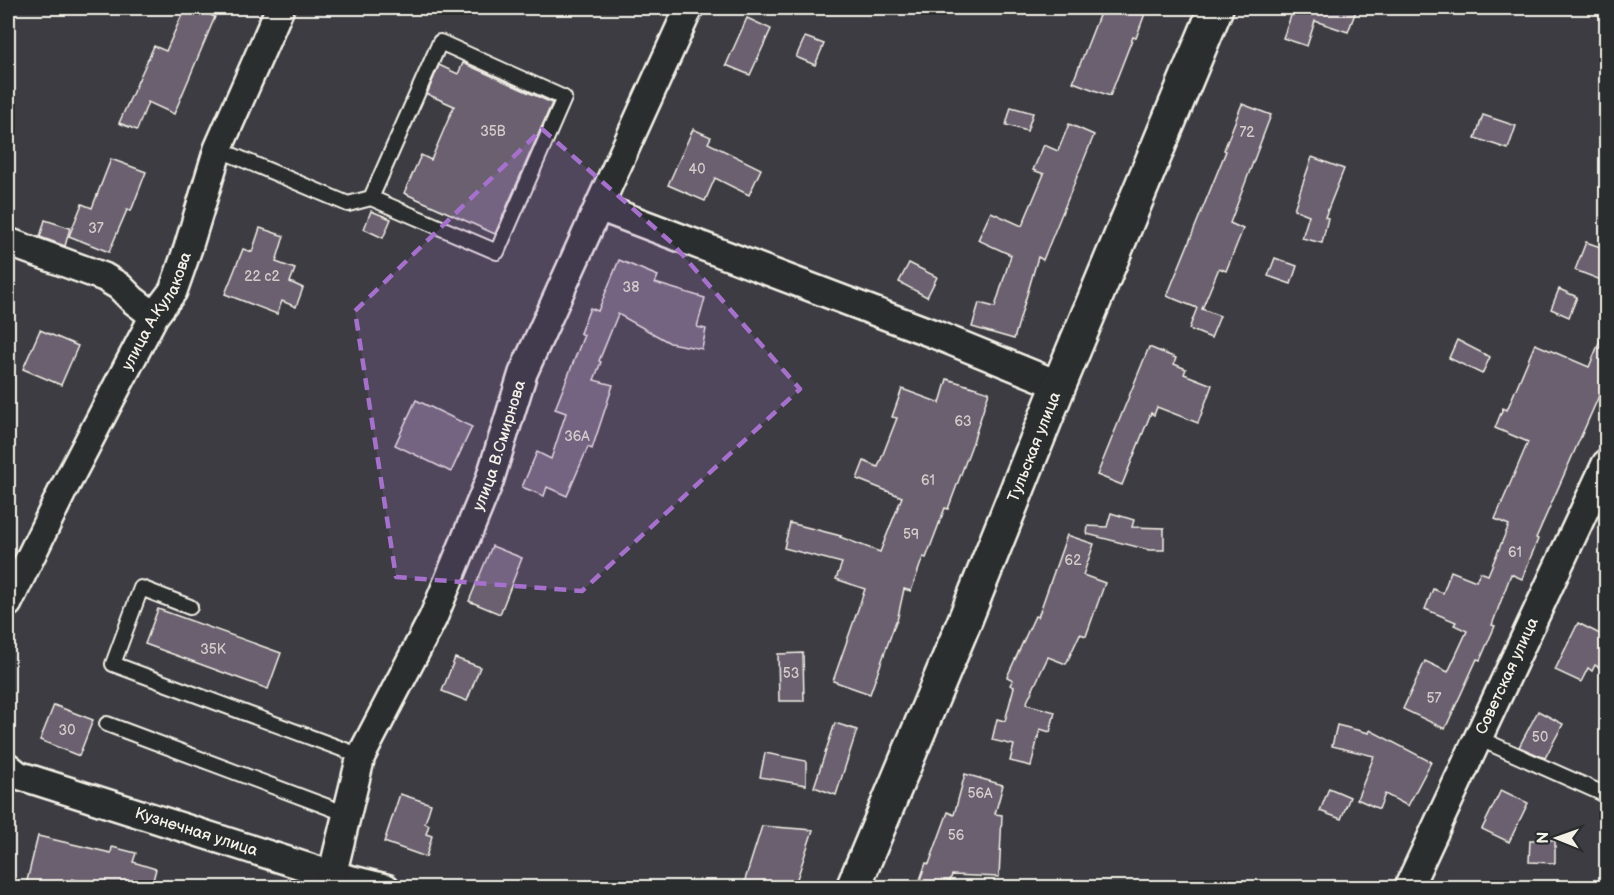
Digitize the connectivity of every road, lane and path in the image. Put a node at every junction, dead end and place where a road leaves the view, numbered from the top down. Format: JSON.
{"nodes":[{"id":1,"x":280,"y":8,"type":"edge"},
{"id":2,"x":689,"y":8,"type":"edge"},
{"id":3,"x":1216,"y":8,"type":"edge"},
{"id":4,"x":218,"y":149,"type":"junction"},
{"id":5,"x":371,"y":198,"type":"junction"},
{"id":6,"x":599,"y":207,"type":"junction"},
{"id":7,"x":8,"y":242,"type":"edge"},
{"id":8,"x":154,"y":316,"type":"junction"},
{"id":9,"x":1059,"y":385,"type":"junction"},
{"id":10,"x":1606,"y":464,"type":"edge"},
{"id":11,"x":8,"y":603,"type":"edge"},
{"id":12,"x":190,"y":607,"type":"dead end"},
{"id":13,"x":107,"y":724,"type":"dead end"},
{"id":14,"x":1478,"y":738,"type":"junction"},
{"id":15,"x":361,"y":756,"type":"junction"},
{"id":16,"x":8,"y":767,"type":"edge"},
{"id":17,"x":1606,"y":795,"type":"edge"},
{"id":18,"x":347,"y":814,"type":"junction"},
{"id":19,"x":329,"y":881,"type":"edge"},
{"id":20,"x":386,"y":888,"type":"edge"},
{"id":21,"x":853,"y":888,"type":"edge"},
{"id":22,"x":1408,"y":888,"type":"edge"}],
"edges":[{"from":1,"to":4,"type":"street","name":"улица А.Кулакова"},
{"from":2,"to":6,"type":"street","name":"улица В.Смирнова"},
{"from":3,"to":9,"type":"main road","name":"Тульская улица"},
{"from":4,"to":5,"type":"lane"},
{"from":4,"to":8,"type":"street","name":"улица А.Кулакова"},
{"from":5,"to":5,"type":"lane"},
{"from":6,"to":9,"type":"street"},
{"from":6,"to":15,"type":"street","name":"улица В.Смирнова"},
{"from":7,"to":8,"type":"street"},
{"from":8,"to":11,"type":"street","name":"улица А.Кулакова"},
{"from":9,"to":21,"type":"main road","name":"Тульская улица"},
{"from":10,"to":14,"type":"street","name":"Советская улица"},
{"from":12,"to":15,"type":"lane"},
{"from":13,"to":18,"type":"lane"},
{"from":14,"to":17,"type":"lane"},
{"from":14,"to":22,"type":"street","name":"Советская улица"},
{"from":15,"to":18,"type":"street","name":"улица В.Смирнова"},
{"from":16,"to":19,"type":"street","name":"Кузнечная улица"},
{"from":18,"to":19,"type":"street","name":"улица В.Смирнова"},
{"from":19,"to":20,"type":"street","name":"Кузнечная улица"}]}
